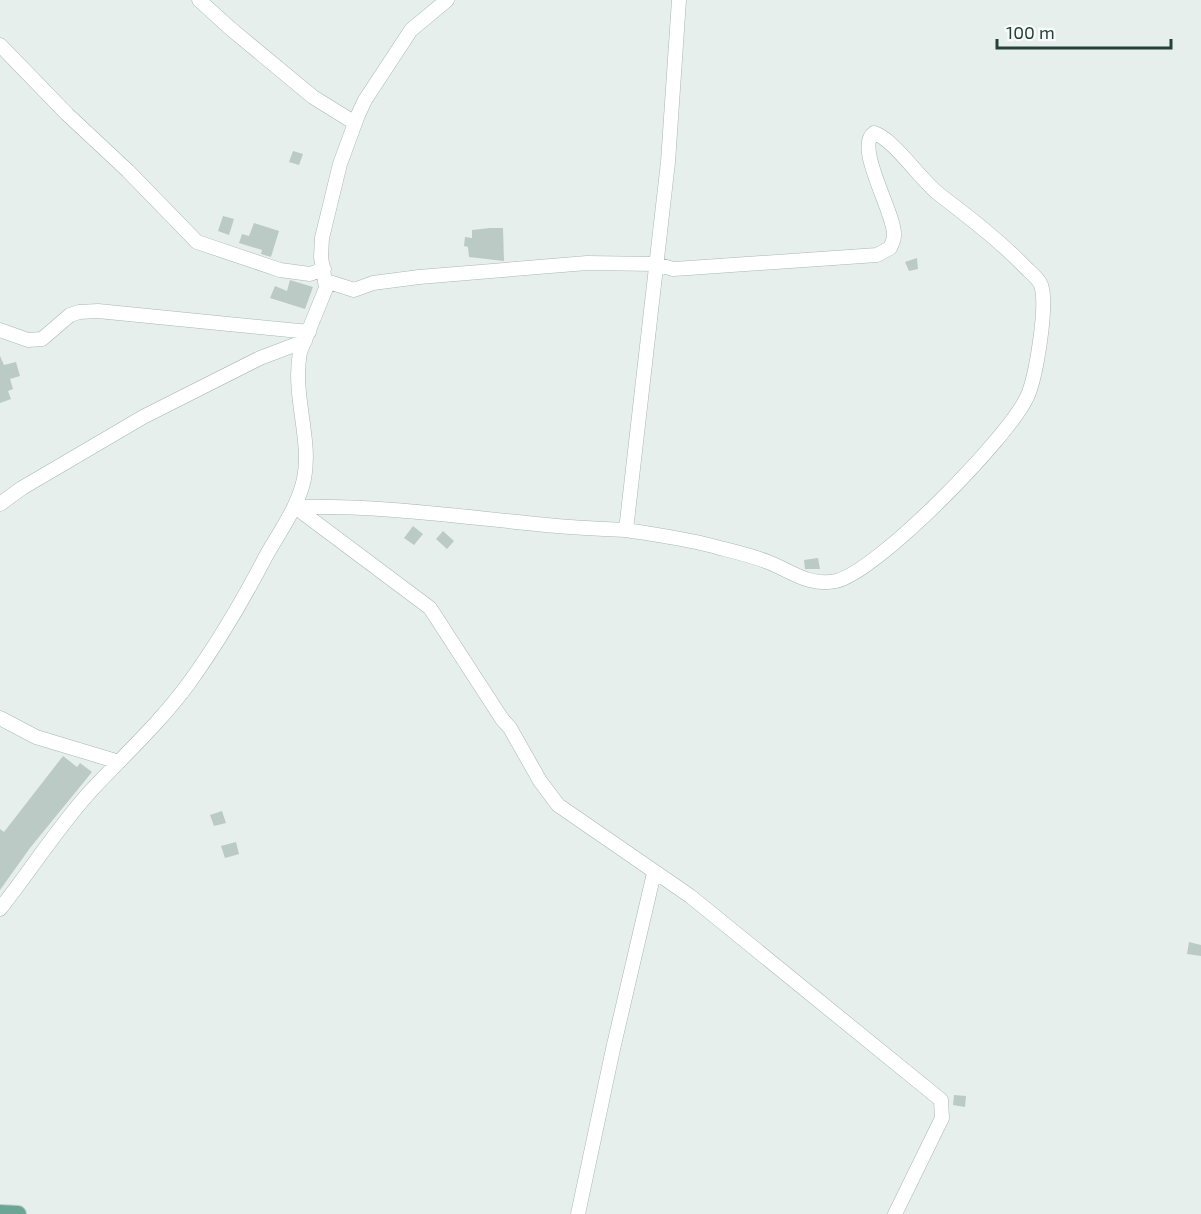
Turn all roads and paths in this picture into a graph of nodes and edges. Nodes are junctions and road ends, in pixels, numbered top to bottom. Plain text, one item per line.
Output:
1 (199, 0) edge
2 (447, 0) edge
3 (679, 0) edge
4 (0, 45) edge
5 (355, 123) junction
6 (656, 264) junction
7 (325, 275) junction
8 (0, 330) edge
9 (307, 337) junction
10 (0, 504) edge
11 (295, 507) junction
12 (626, 530) junction
13 (0, 718) edge
14 (120, 762) junction
15 (654, 873) junction
16 (0, 909) edge
17 (0, 1213) edge
18 (18, 1214) edge
19 (578, 1214) edge
20 (895, 1214) edge

1 - 5 street
2 - 5 street
3 - 6 street
4 - 7 street
5 - 7 street
6 - 7 street
6 - 12 street
6 - 12 street
7 - 9 street
8 - 9 street
9 - 10 street
9 - 11 street
11 - 12 street
11 - 14 street
11 - 15 street
13 - 14 street
14 - 16 street
15 - 19 street
15 - 20 street
17 - 18 main road

